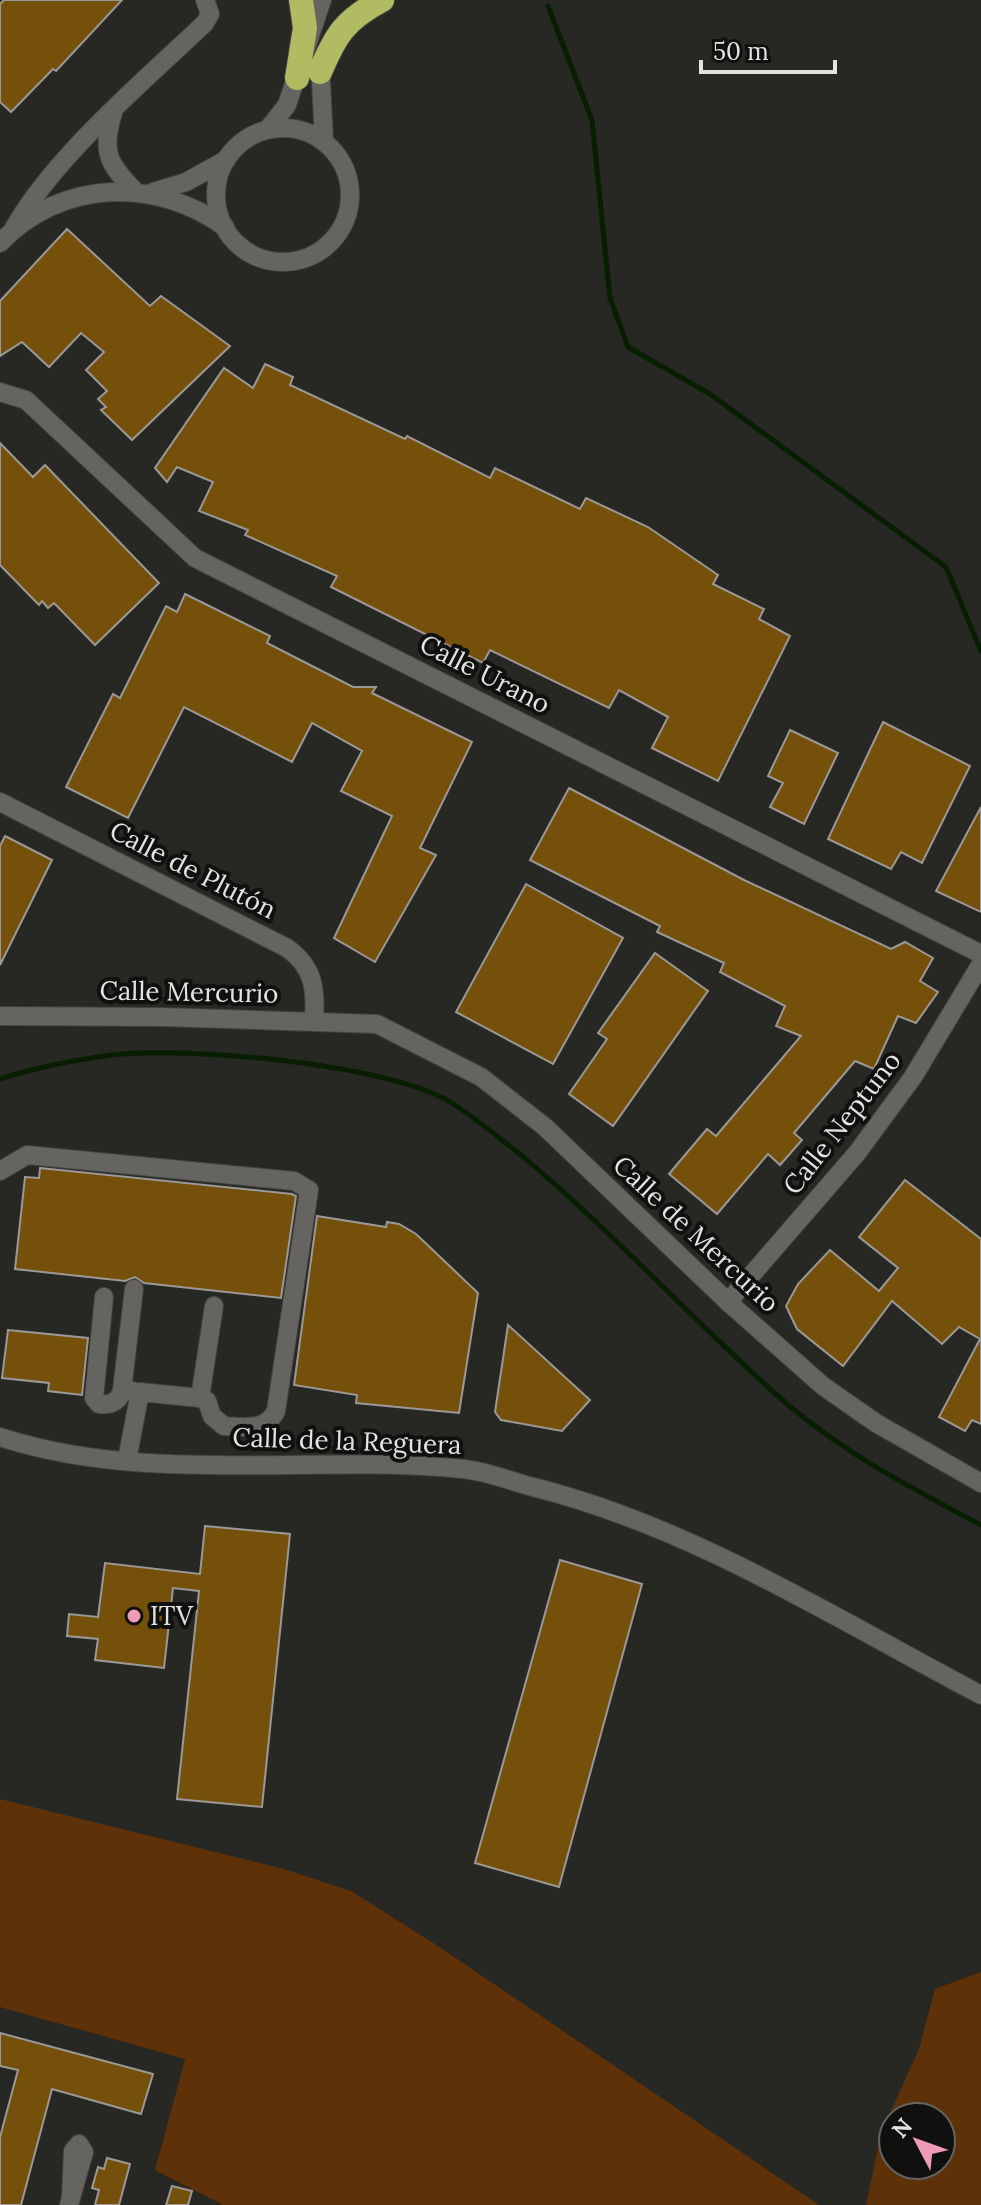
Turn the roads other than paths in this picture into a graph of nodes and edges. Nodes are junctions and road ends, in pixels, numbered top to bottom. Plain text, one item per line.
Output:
1 (205, 0) edge
2 (382, 0) edge
3 (314, 5) edge
4 (308, 75) junction
5 (115, 109) junction
6 (268, 129) junction
7 (324, 141) junction
8 (80, 147) junction
9 (109, 160) junction
10 (226, 160) junction
11 (143, 192) junction
12 (225, 227) junction
13 (14, 228) junction
14 (0, 243) edge
15 (0, 392) edge
16 (0, 802) edge
17 (981, 954) edge
18 (981, 964) edge
19 (0, 1016) edge
20 (314, 1020) junction
21 (377, 1024) joint
22 (0, 1171) edge
23 (134, 1289) dead end
24 (104, 1297) dead end
25 (728, 1302) junction
26 (214, 1306) dead end
27 (131, 1391) junction
28 (200, 1398) junction
29 (0, 1437) edge
30 (127, 1460) junction
31 (981, 1483) edge
32 (981, 1695) edge

1 - 5 street
2 - 4 highway
3 - 4 highway
4 - 6 street
4 - 7 street
5 - 8 street
5 - 9 street
6 - 7 street
6 - 10 street
7 - 12 street
8 - 9 street
8 - 13 street
9 - 11 street
10 - 11 street
10 - 12 street
11 - 12 street
11 - 13 street
13 - 14 street
15 - 17 street, Calle Urano
16 - 20 street, Calle de Plutón
18 - 25 street, Calle Neptuno
19 - 20 street, Calle Mercurio
20 - 21 street, Calle Mercurio
21 - 25 street, Calle de Mercurio
22 - 28 street
23 - 27 street
24 - 27 street
25 - 31 street, Calle de Mercurio
26 - 28 street
27 - 28 street
27 - 30 street
29 - 30 street, Calle de la Reguera
30 - 32 street, Calle de la Reguera

